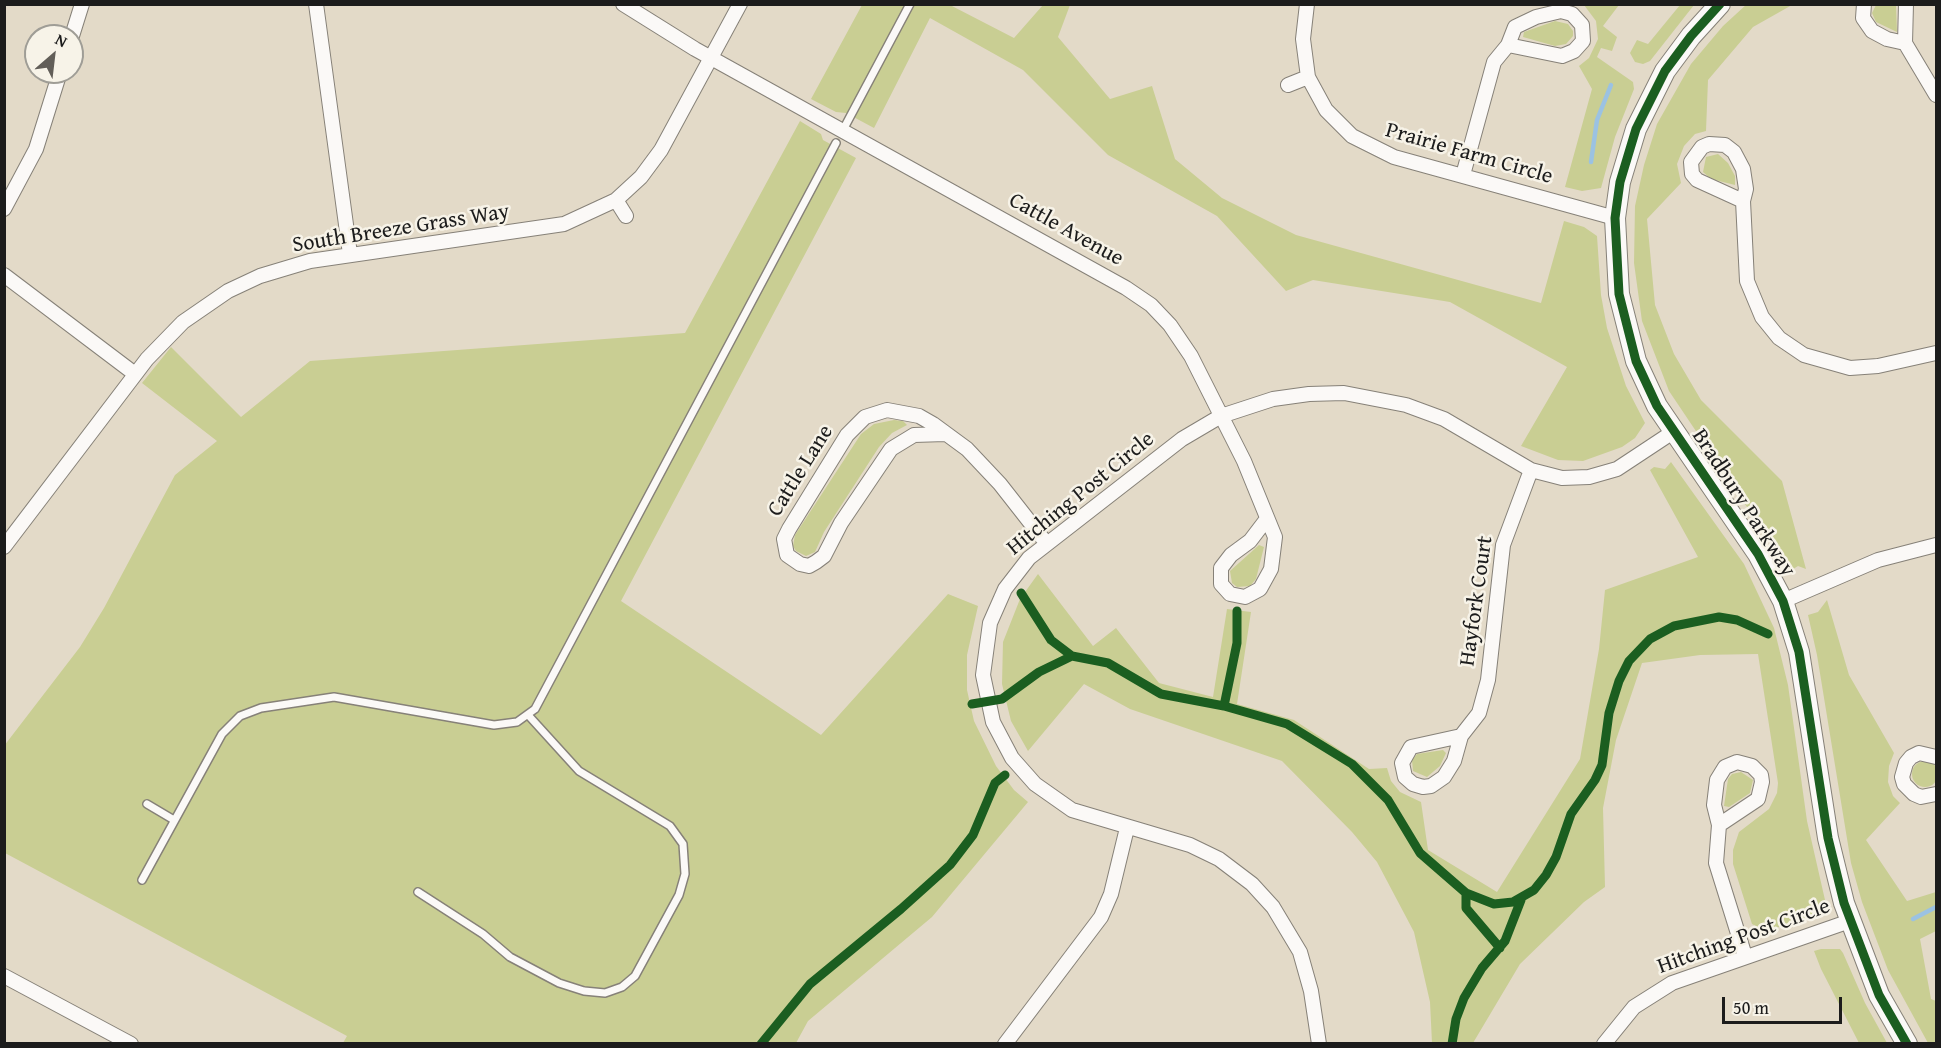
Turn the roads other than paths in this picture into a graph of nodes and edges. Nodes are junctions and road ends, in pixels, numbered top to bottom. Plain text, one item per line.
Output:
1 (82, 4) edge
2 (316, 4) edge
3 (623, 4) edge
4 (740, 4) edge
5 (910, 4) edge
6 (1307, 4) edge
7 (1720, 4) edge
8 (1864, 4) edge
9 (1906, 4) edge
10 (76, 24) edge
11 (1905, 43) junction
12 (1508, 45) junction
13 (711, 57) junction
14 (1308, 78) junction
15 (56, 84) edge
16 (1288, 86) dead end
17 (1936, 95) edge
18 (843, 130) junction
19 (836, 143) dead end
20 (1463, 175) junction
21 (616, 200) junction
22 (1743, 201) junction
23 (4, 209) edge
24 (626, 216) dead end
25 (1615, 218) junction
26 (350, 254) junction
27 (4, 274) edge
28 (1936, 353) edge
29 (135, 374) junction
30 (1221, 416) junction
31 (1673, 432) junction
32 (945, 434) junction
33 (1531, 470) junction
34 (1266, 520) junction
35 (1047, 544) junction
36 (1936, 545) edge
37 (4, 547) edge
38 (1783, 601) junction
39 (528, 716) junction
40 (1461, 736) junction
41 (1936, 756) edge
42 (1936, 794) edge
43 (147, 804) dead end
44 (174, 820) junction
45 (1719, 825) junction
46 (1127, 828) junction
47 (142, 880) dead end
48 (418, 892) dead end
49 (1850, 921) junction
50 (1745, 956) junction
51 (4, 976) edge
52 (131, 1044) edge
53 (1005, 1044) edge
54 (1319, 1044) edge
55 (1604, 1044) edge
56 (1907, 1044) edge

1 - 10 street
2 - 26 street
3 - 13 street, Cattle Avenue
4 - 13 street, South Breeze Grass Way
5 - 18 lane
6 - 14 street, Prairie Farm Circle
7 - 25 street, Bradbury Parkway
8 - 11 street
9 - 11 street
11 - 17 street
12 - 12 street
12 - 20 street
13 - 18 street, Cattle Avenue
13 - 21 street, South Breeze Grass Way
14 - 16 street
14 - 20 street, Prairie Farm Circle
15 - 23 street
18 - 30 street, Cattle Avenue
19 - 39 lane
20 - 25 street, Prairie Farm Circle
21 - 24 street
21 - 26 street, South Breeze Grass Way
22 - 22 street
22 - 28 street
25 - 31 street, Bradbury Parkway
26 - 29 street, South Breeze Grass Way
27 - 29 street
29 - 37 street, South Breeze Grass Way
30 - 33 street, Hitching Post Circle
30 - 34 street, Cattle Avenue
30 - 35 street, Hitching Post Circle
31 - 33 street, Hitching Post Circle
31 - 38 street, Bradbury Parkway
32 - 32 street, Cattle Lane
32 - 35 street, Cattle Lane
33 - 40 street, Hayfork Court
34 - 34 street, Cattle Avenue
35 - 46 street, Hitching Post Circle
36 - 38 street
38 - 49 street, Bradbury Parkway
39 - 44 lane
39 - 48 lane
40 - 40 street, Hayfork Court
41 - 42 street
43 - 44 lane
44 - 47 lane
45 - 45 street
45 - 50 street
46 - 53 street
46 - 54 street, Hitching Post Circle
49 - 50 street, Hitching Post Circle
49 - 56 street, Bradbury Parkway
50 - 55 street, Hitching Post Circle
51 - 52 street

